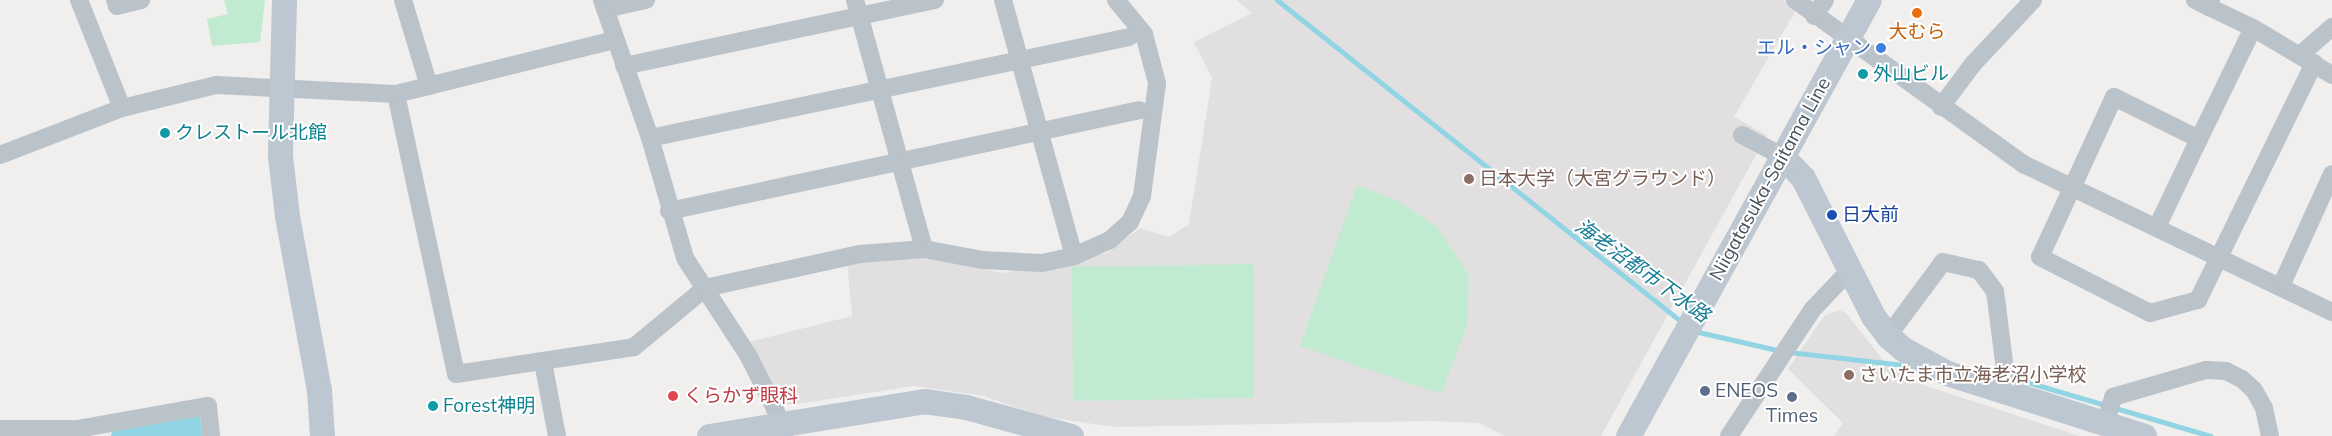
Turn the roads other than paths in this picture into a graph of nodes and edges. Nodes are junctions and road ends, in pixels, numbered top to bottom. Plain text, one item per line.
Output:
1 (79, 0) edge
2 (115, 0) edge
3 (142, 0) edge
4 (284, 0) edge
5 (403, 0) edge
6 (646, 0) edge
7 (935, 0) edge
8 (1003, 0) edge
9 (1116, 0) edge
10 (1795, 0) edge
11 (1825, 0) edge
12 (1869, 0) edge
13 (2032, 0) edge
14 (2205, 2) edge
15 (603, 4) edge
16 (857, 8) edge
17 (1814, 16) junction
18 (2332, 26) edge
19 (2253, 28) junction
20 (1129, 37) dead end
21 (614, 40) junction
22 (1847, 40) junction
23 (2307, 59) junction
24 (1020, 61) junction
25 (624, 66) junction
26 (2332, 74) edge
27 (429, 86) junction
28 (279, 88) junction
29 (880, 91) junction
30 (396, 94) junction
31 (1941, 107) junction
32 (122, 108) junction
33 (1139, 110) dead end
34 (1040, 131) junction
35 (1742, 135) dead end
36 (650, 138) junction
37 (2199, 139) junction
38 (0, 155) edge
39 (1782, 156) junction
40 (900, 162) junction
41 (2332, 174) edge
42 (2071, 185) junction
43 (669, 211) junction
44 (2157, 227) junction
45 (924, 248) junction
46 (1074, 256) junction
47 (2221, 256) junction
48 (1849, 271) junction
49 (2281, 286) junction
50 (705, 288) junction
51 (2332, 312) edge
52 (1888, 336) junction
53 (543, 362) junction
54 (2008, 393) junction
55 (2105, 424) junction
56 (0, 429) edge
57 (783, 430) edge
58 (30, 433) edge
59 (211, 436) edge
60 (322, 436) edge
61 (557, 436) edge
62 (709, 436) edge
63 (1071, 436) edge
64 (1628, 436) edge
65 (1728, 436) edge
66 (2144, 436) edge
67 (2270, 436) edge

1 - 32 street
2 - 3 street
4 - 28 street
5 - 27 street
6 - 15 street
7 - 16 street
8 - 24 street
9 - 46 street
10 - 17 street
11 - 17 street
12 - 22 street, Niigatasuka-Saitama Line
13 - 31 street
14 - 19 street
15 - 21 street
16 - 25 street
16 - 29 street
17 - 22 street
18 - 23 street
19 - 23 street
19 - 37 street
20 - 24 street
21 - 25 street
21 - 27 street
22 - 31 street
22 - 39 street, Niigatasuka-Saitama Line
23 - 26 street
23 - 47 street
24 - 29 street
24 - 34 street
25 - 36 street
27 - 30 street
28 - 30 street
28 - 32 street
28 - 60 street
29 - 36 street
29 - 40 street
30 - 53 street
31 - 42 street
32 - 38 street
33 - 34 street
34 - 40 street
34 - 46 street
35 - 39 street
36 - 43 street
37 - 42 street
37 - 44 street
39 - 48 street
39 - 64 street, Niigatasuka-Saitama Line
40 - 43 street
40 - 45 street
41 - 49 street
42 - 44 street
42 - 47 street
43 - 50 street
44 - 47 street
45 - 46 street
45 - 50 street
47 - 49 street
48 - 52 street
48 - 65 street
49 - 51 street
50 - 53 street
50 - 57 street
52 - 54 street
52 - 54 street
53 - 61 street
54 - 55 street
55 - 66 street
55 - 67 street
56 - 58 street
57 - 62 street
57 - 63 street
58 - 59 street

